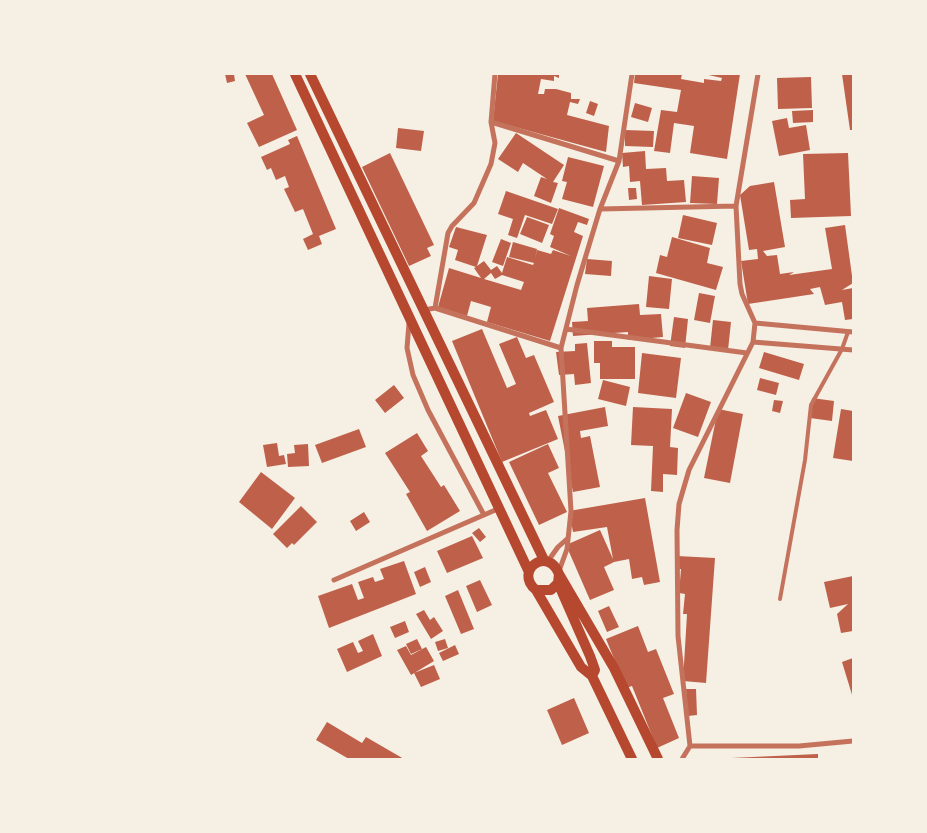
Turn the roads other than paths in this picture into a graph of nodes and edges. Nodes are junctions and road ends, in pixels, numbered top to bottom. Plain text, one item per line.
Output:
1 (310, 74) edge
2 (495, 74) edge
3 (632, 74) edge
4 (758, 74) edge
5 (297, 76) edge
6 (491, 122) junction
7 (619, 161) junction
8 (736, 206) junction
9 (600, 209) junction
10 (436, 308) junction
11 (424, 310) junction
12 (408, 318) junction
13 (755, 323) junction
14 (566, 329) junction
15 (851, 332) edge
16 (753, 342) junction
17 (560, 348) junction
18 (842, 349) junction
19 (853, 350) edge
20 (747, 353) junction
21 (500, 508) junction
22 (484, 515) junction
23 (567, 539) junction
24 (546, 561) junction
25 (529, 572) junction
26 (559, 576) junction
27 (334, 580) dead end
28 (536, 590) junction
29 (780, 599) dead end
30 (592, 676) junction
31 (853, 741) edge
32 (690, 746) junction
33 (632, 759) edge
34 (658, 759) edge
35 (682, 759) edge

1 - 5 lane
1 - 11 main road
2 - 6 street
3 - 7 street
4 - 8 street
5 - 12 main road
6 - 7 street
6 - 10 street
7 - 9 street
8 - 9 street
8 - 13 street
9 - 14 street
10 - 11 street
10 - 17 street
11 - 24 main road
12 - 21 main road
12 - 22 street
13 - 15 street
13 - 16 street
14 - 17 street
14 - 20 street
15 - 18 lane
16 - 18 street
16 - 20 street
17 - 23 street
18 - 19 street
18 - 29 lane
20 - 32 street
21 - 22 street
21 - 25 main road
22 - 27 street
23 - 24 street
23 - 26 street
24 - 25 main road
24 - 26 main road
25 - 28 main road
26 - 28 main road
26 - 30 main road
26 - 34 main road
28 - 30 main road
30 - 33 main road
31 - 32 street
32 - 35 street

